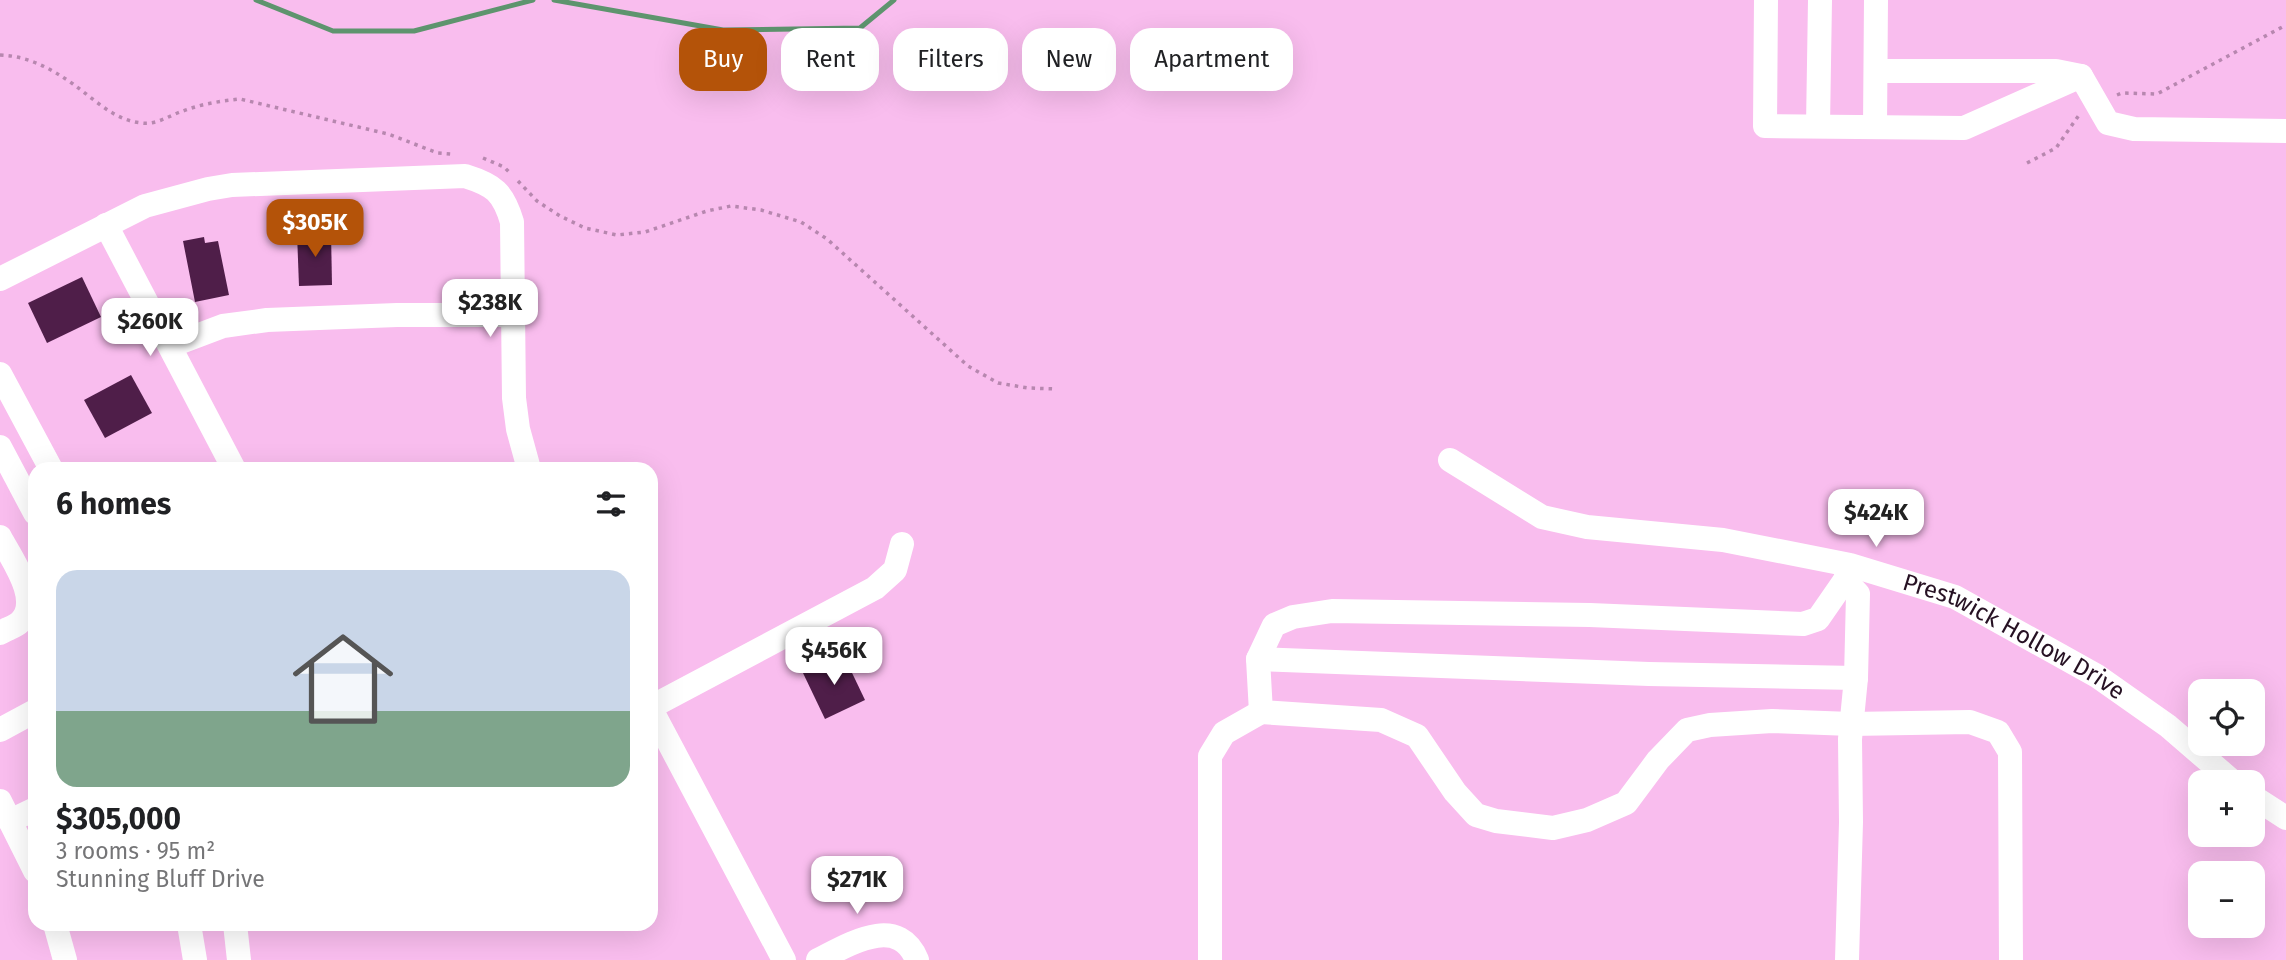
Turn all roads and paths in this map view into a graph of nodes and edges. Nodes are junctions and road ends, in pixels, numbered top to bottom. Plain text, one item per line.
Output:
1 (1766, 0) edge
2 (1820, 0) edge
3 (1876, 0) edge
4 (2286, 25) edge
5 (0, 55) edge
6 (1876, 71) junction
7 (2081, 76) junction
8 (2098, 106) junction
9 (1818, 126) junction
10 (1875, 127) junction
11 (2286, 131) edge
12 (457, 154) dead end
13 (478, 157) dead end
14 (2027, 163) dead end
15 (106, 225) junction
16 (0, 279) edge
17 (512, 314) junction
18 (170, 346) junction
19 (0, 374) edge
20 (1057, 389) dead end
21 (0, 447) edge
22 (1450, 460) dead end
23 (47, 462) edge
24 (230, 462) edge
25 (527, 462) edge
26 (28, 500) edge
27 (0, 537) edge
28 (902, 544) dead end
29 (1848, 572) junction
30 (0, 633) edge
31 (1258, 659) junction
32 (1856, 678) junction
33 (658, 704) edge
34 (1261, 712) junction
35 (28, 715) edge
36 (658, 721) edge
37 (1852, 724) junction
38 (0, 730) edge
39 (2219, 770) edge
40 (2265, 804) edge
41 (28, 809) edge
42 (5, 811) edge
43 (2286, 818) edge
44 (28, 857) edge
45 (57, 931) edge
46 (190, 931) edge
47 (236, 931) edge
48 (909, 950) edge
49 (65, 960) edge
50 (195, 960) edge
51 (239, 960) edge
52 (784, 960) edge
53 (818, 960) edge
54 (1210, 960) edge
55 (1847, 960) edge
56 (2011, 960) edge

1 - 9 street
2 - 9 street
3 - 6 street
4 - 8 path
5 - 12 path
6 - 7 street
6 - 10 street
7 - 8 street
7 - 10 street
8 - 11 street
8 - 14 path
9 - 10 street
13 - 20 path
15 - 16 street
15 - 17 street
15 - 18 street
17 - 18 street
17 - 25 street
18 - 24 street
19 - 23 street
21 - 26 street
22 - 29 street, Prestwick Hollow Drive
27 - 30 street
28 - 33 street
29 - 31 street
29 - 32 street
29 - 39 street, Prestwick Hollow Drive
31 - 32 street
31 - 34 street
32 - 37 street
34 - 37 street
34 - 54 street
35 - 38 street
36 - 52 street
37 - 55 street
37 - 56 street
40 - 43 street
41 - 42 street
42 - 44 street
45 - 49 street
46 - 50 street
47 - 51 street
48 - 53 street

